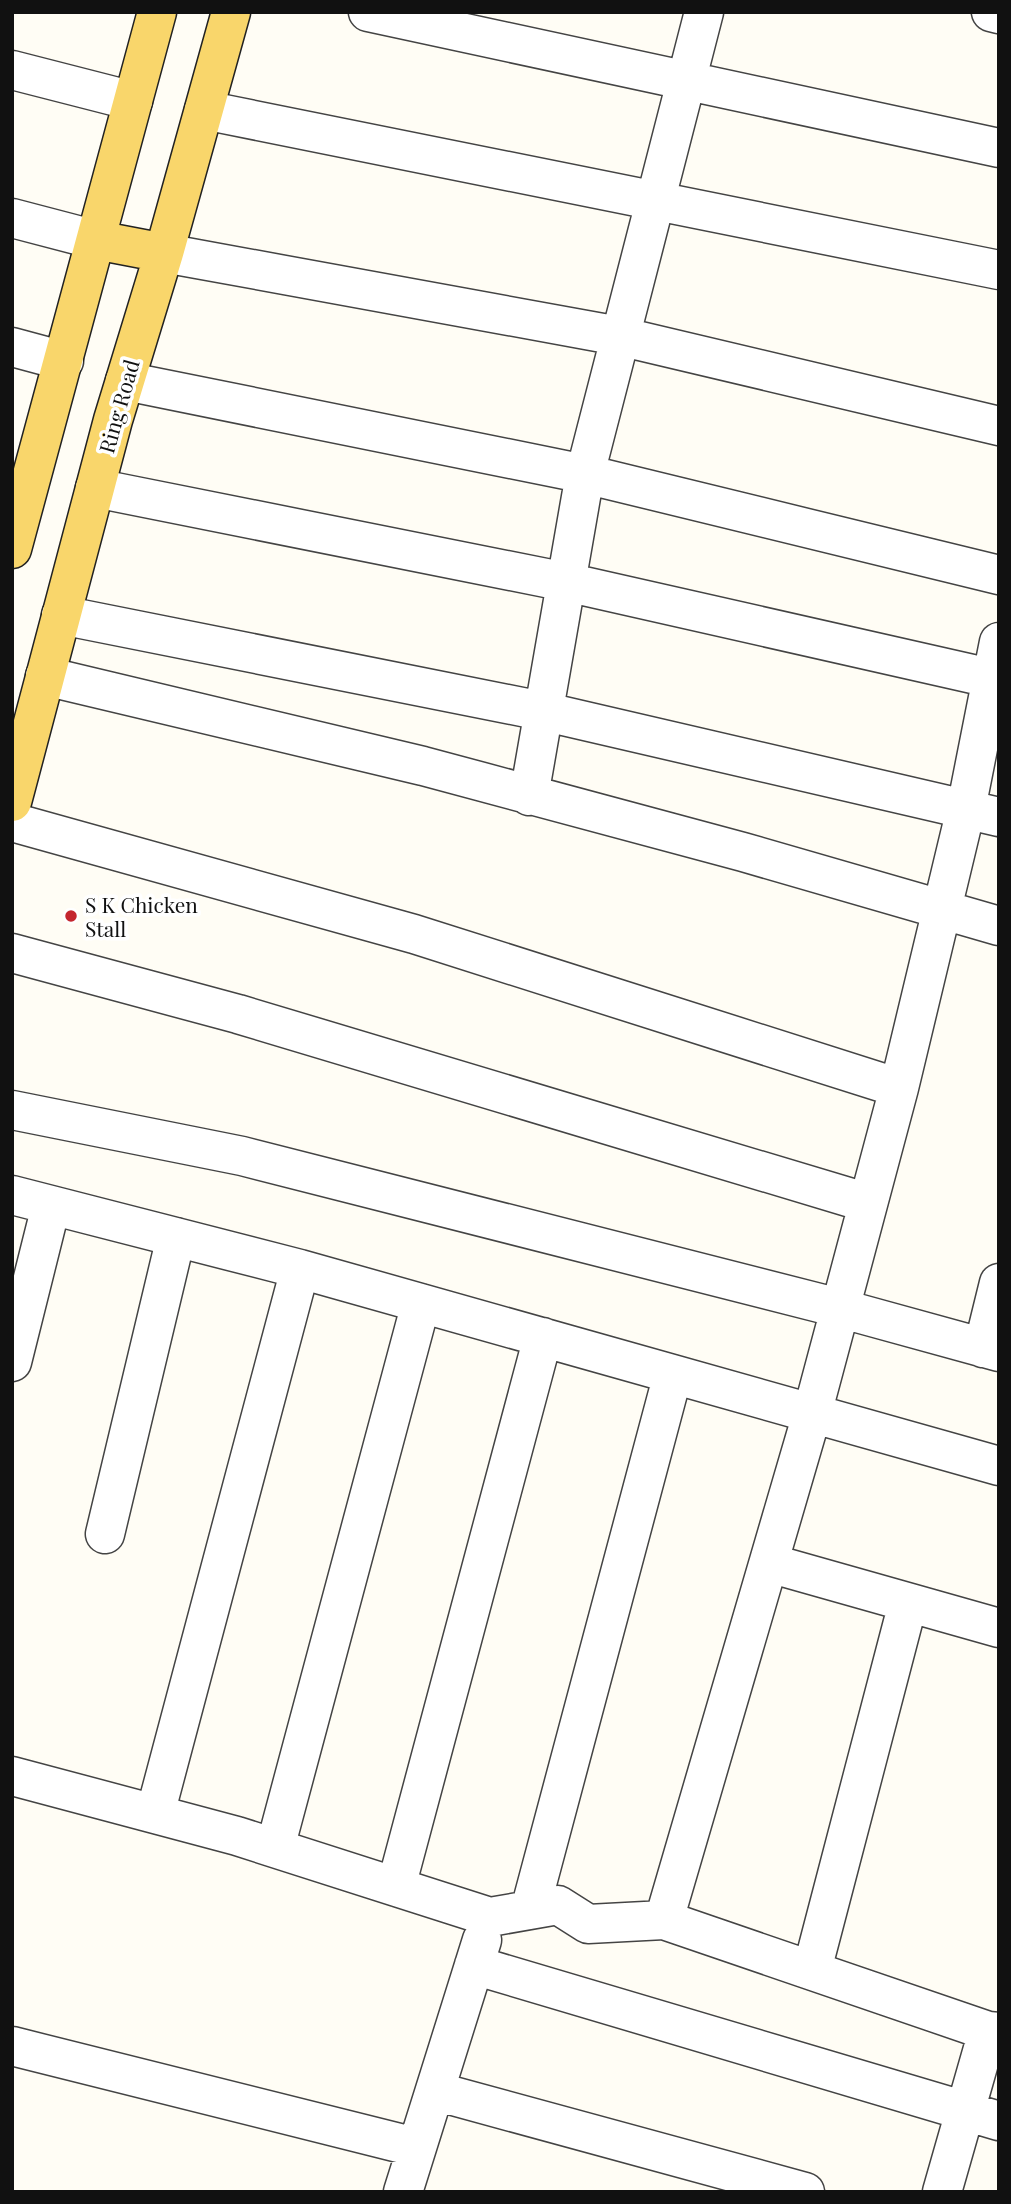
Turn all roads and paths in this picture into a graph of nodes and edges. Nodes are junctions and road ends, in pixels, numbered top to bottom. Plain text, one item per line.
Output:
1 (157, 12) edge
2 (231, 12) edge
3 (368, 12) edge
4 (704, 12) edge
5 (990, 12) edge
6 (999, 14) edge
7 (12, 69) edge
8 (688, 82) junction
9 (133, 101) junction
10 (204, 110) junction
11 (999, 148) edge
12 (656, 201) junction
13 (12, 218) edge
14 (96, 240) junction
15 (164, 253) junction
16 (999, 270) edge
17 (619, 336) junction
18 (12, 347) edge
19 (64, 361) junction
20 (125, 381) junction
21 (999, 426) edge
22 (585, 474) junction
23 (21, 481) edge
24 (95, 488) junction
25 (12, 549) edge
26 (999, 575) edge
27 (566, 582) junction
28 (61, 615) junction
29 (996, 666) edge
30 (45, 676) junction
31 (542, 712) junction
32 (529, 796) junction
33 (12, 802) edge
34 (982, 813) edge
35 (12, 822) edge
36 (941, 909) junction
37 (999, 926) edge
38 (12, 953) edge
39 (899, 1088) junction
40 (12, 1110) edge
41 (12, 1195) edge
42 (868, 1203) junction
43 (51, 1206) junction
44 (176, 1237) junction
45 (300, 1269) junction
46 (999, 1283) edge
47 (421, 1303) junction
48 (839, 1308) junction
49 (543, 1337) junction
50 (991, 1350) edge
51 (12, 1362) edge
52 (673, 1374) junction
53 (813, 1414) junction
54 (999, 1466) edge
55 (105, 1534) dead end
56 (769, 1563) junction
57 (908, 1603) junction
58 (999, 1628) edge
59 (12, 1776) edge
60 (155, 1814) junction
61 (275, 1848) junction
62 (396, 1887) junction
63 (530, 1910) junction
64 (490, 1917) junction
65 (664, 1920) junction
66 (474, 1965) junction
67 (812, 1970) junction
68 (993, 2031) edge
69 (12, 2046) edge
70 (435, 2091) junction
71 (982, 2117) edge
72 (415, 2147) junction
73 (403, 2192) edge
74 (805, 2192) edge
75 (942, 2192) edge

1 - 9 main road
2 - 10 main road, Ring Road
3 - 8 street
4 - 8 street
5 - 6 street
7 - 9 street
8 - 11 street
8 - 12 street
9 - 14 main road
10 - 12 street
10 - 15 main road, Ring Road
12 - 16 street
12 - 17 street
13 - 14 street
14 - 15 main road
14 - 19 main road
15 - 17 street
15 - 20 main road, Ring Road
17 - 21 street
17 - 22 street
18 - 19 street
19 - 23 main road
20 - 22 street
20 - 24 main road, Ring Road
22 - 26 street
22 - 27 street
23 - 25 main road
24 - 27 street
24 - 28 main road, Ring Road
27 - 29 street
27 - 31 street
28 - 30 main road, Ring Road
28 - 31 street
29 - 34 street
30 - 32 street
30 - 33 main road, Ring Road
31 - 32 street
31 - 34 street
32 - 36 street
34 - 36 street
35 - 39 street
36 - 37 street
36 - 39 street
38 - 42 street
39 - 42 street
40 - 48 street
41 - 43 street
42 - 48 street
43 - 44 street
43 - 51 street
44 - 45 street
44 - 55 street
45 - 47 street
45 - 60 street
46 - 50 street
47 - 49 street
47 - 61 street
48 - 50 street
48 - 53 street
49 - 52 street
49 - 62 street
52 - 53 street
52 - 63 street
53 - 54 street
53 - 56 street
56 - 57 street
56 - 65 street
57 - 58 street
57 - 67 street
59 - 60 street
60 - 61 street
61 - 62 street
62 - 64 street
63 - 64 street
63 - 65 street
64 - 66 street
65 - 67 street
66 - 70 street
66 - 71 street
67 - 68 street
68 - 71 street
69 - 72 street
70 - 72 street
70 - 74 street
71 - 75 street
72 - 73 street

